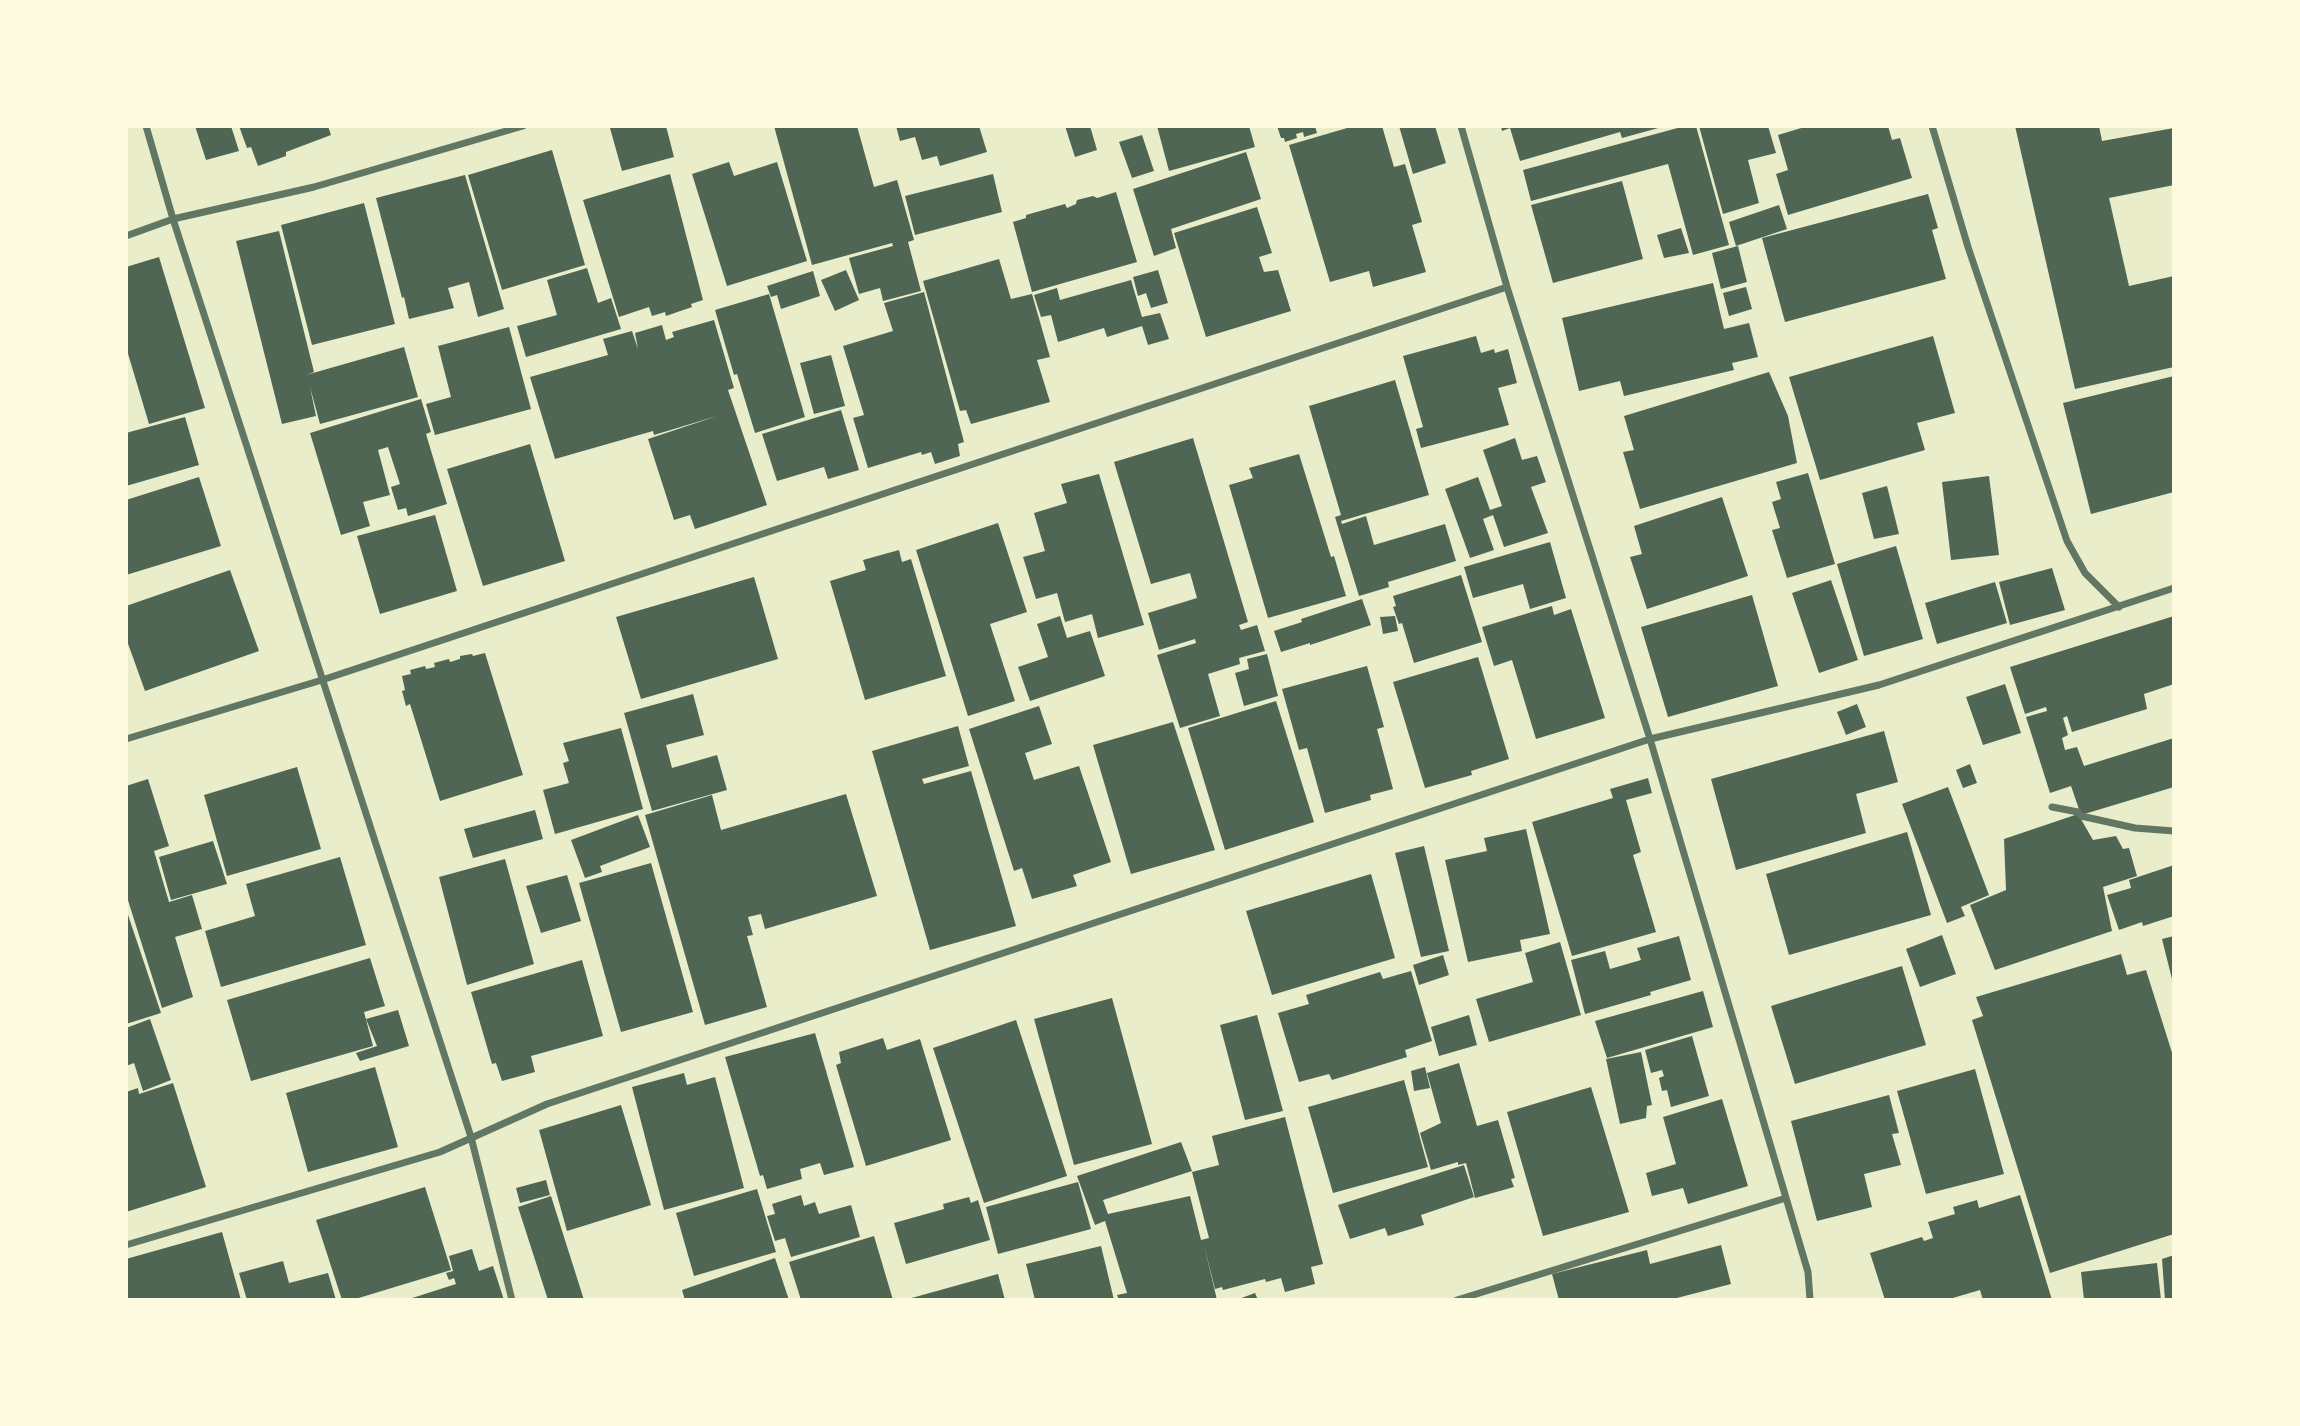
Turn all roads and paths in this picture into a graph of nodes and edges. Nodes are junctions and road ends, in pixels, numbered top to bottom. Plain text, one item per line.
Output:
1 (146, 126) edge
2 (523, 126) edge
3 (1461, 126) edge
4 (1932, 126) edge
5 (173, 219) junction
6 (126, 236) edge
7 (1507, 287) junction
8 (2174, 588) edge
9 (2119, 607) junction
10 (322, 680) junction
11 (126, 739) edge
12 (1650, 739) junction
13 (2052, 807) dead end
14 (2174, 831) edge
15 (471, 1137) junction
16 (1786, 1198) junction
17 (126, 1245) edge
18 (512, 1300) edge
19 (1457, 1300) edge
20 (1810, 1300) edge

1 - 5 street
2 - 5 street
3 - 7 street
4 - 9 street
5 - 6 street
5 - 10 street
7 - 10 street
7 - 12 street
8 - 9 street
9 - 12 street
10 - 11 street
10 - 15 street
12 - 15 street
12 - 16 street
13 - 14 street
15 - 17 street
15 - 18 street
16 - 19 street
16 - 20 street

